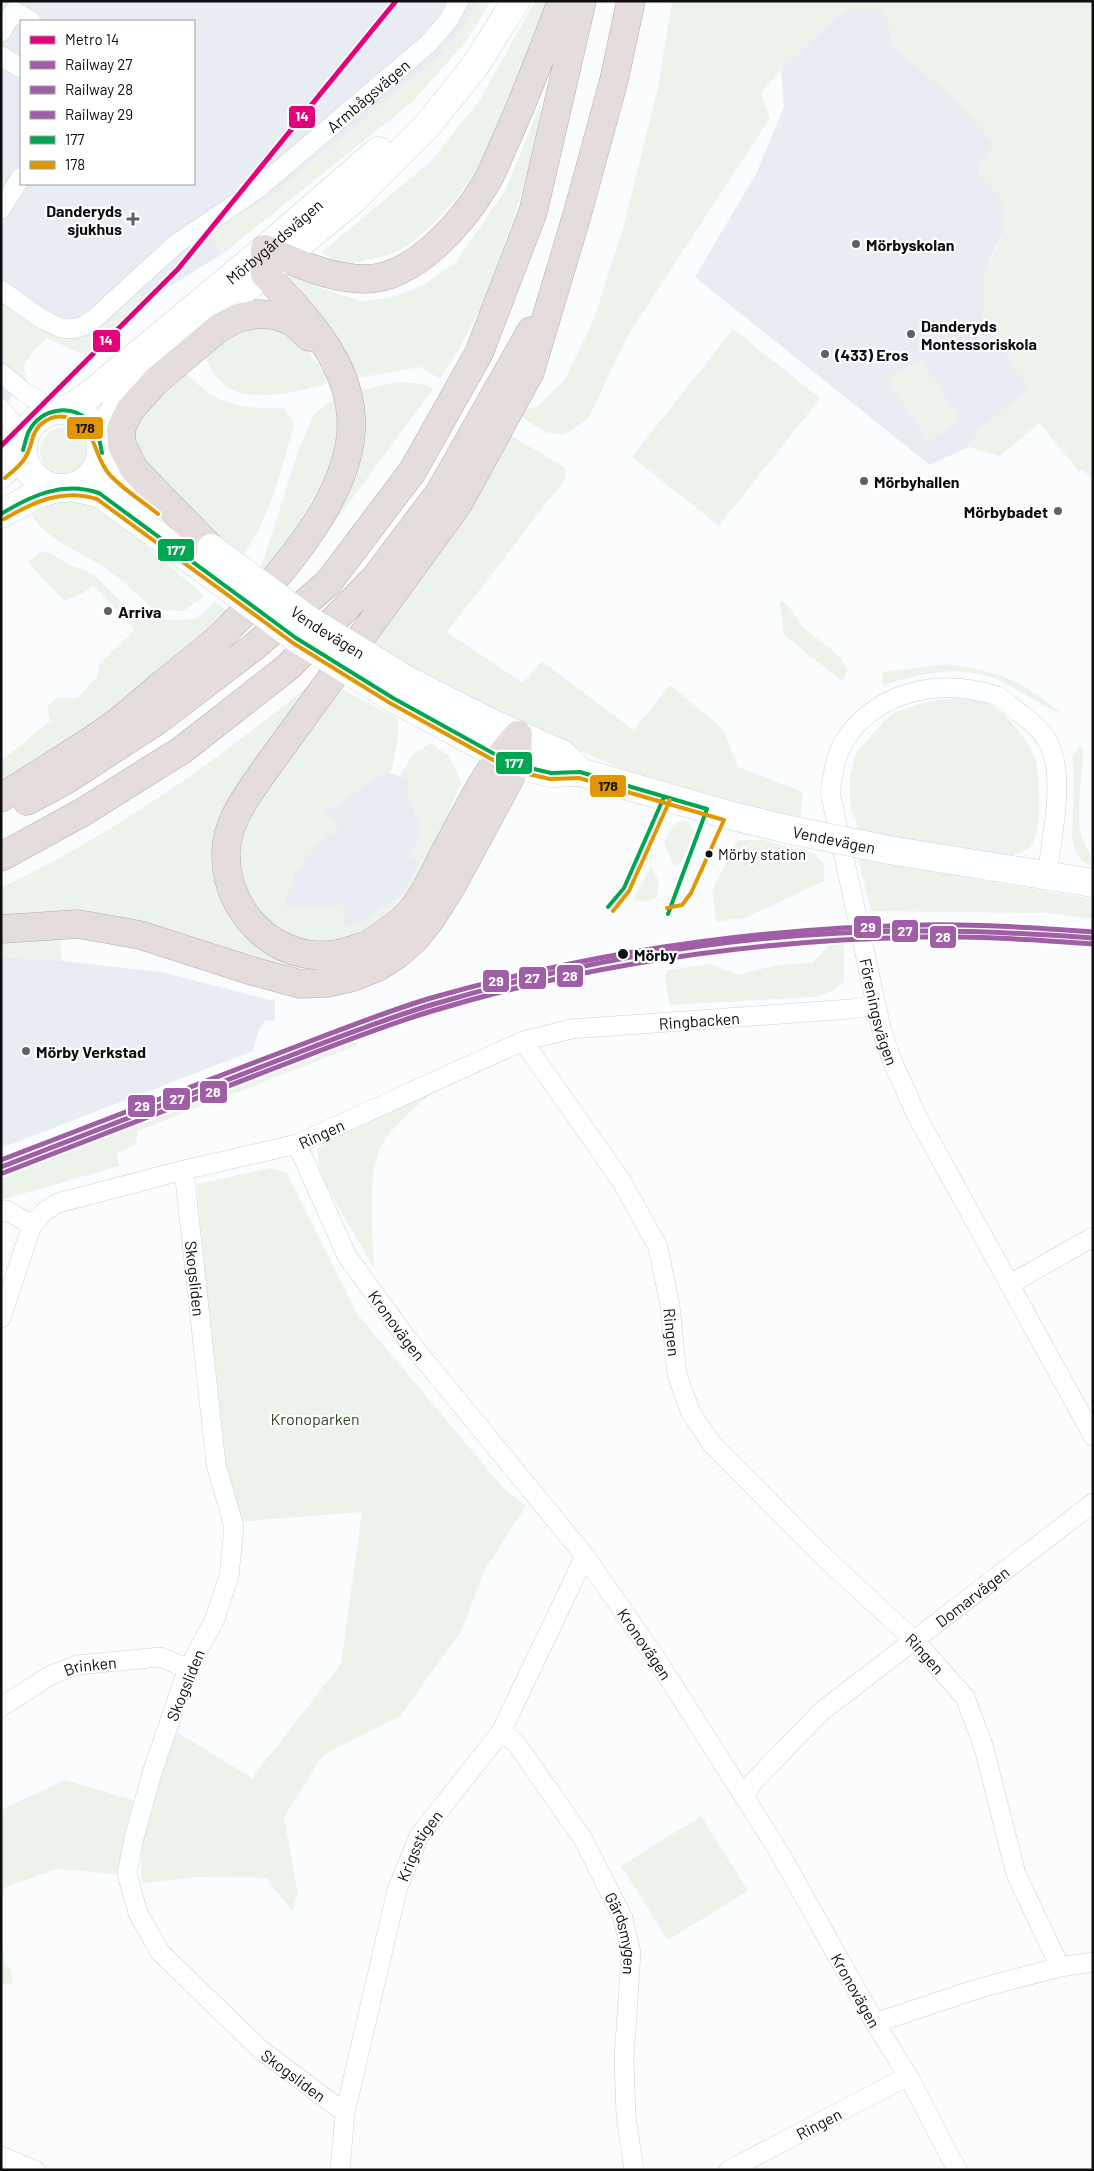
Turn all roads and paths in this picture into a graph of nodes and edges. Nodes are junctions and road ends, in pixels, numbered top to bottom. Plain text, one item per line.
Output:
1 (460, 1) edge
2 (516, 1) edge
3 (562, 1) edge
4 (582, 1) edge
5 (632, 1) edge
6 (29, 20) edge
7 (1, 32) edge
8 (1, 56) edge
9 (20, 67) edge
10 (20, 179) edge
11 (1, 209) edge
12 (272, 260) junction
13 (1, 290) edge
14 (553, 290) junction
15 (331, 356) junction
16 (1, 373) edge
17 (1, 409) edge
18 (61, 410) junction
19 (23, 444) junction
20 (101, 447) junction
21 (1, 474) edge
22 (64, 488) junction
23 (1, 514) edge
24 (206, 558) junction
25 (400, 689) junction
26 (518, 735) junction
27 (508, 760) junction
28 (580, 772) junction
29 (1, 798) edge
30 (1, 815) edge
31 (1, 857) edge
32 (1048, 876) junction
33 (1093, 883) edge
34 (1, 929) edge
35 (876, 1005) junction
36 (523, 1040) junction
37 (296, 1144) junction
38 (184, 1170) junction
39 (1, 1212) edge
40 (32, 1225) junction
41 (1093, 1237) edge
42 (1010, 1284) junction
43 (1, 1318) edge
44 (1093, 1436) edge
45 (1093, 1503) edge
46 (585, 1556) junction
47 (916, 1641) junction
48 (188, 1669) junction
49 (1, 1707) edge
50 (501, 1732) junction
51 (745, 1796) junction
52 (1093, 1962) edge
53 (1060, 1967) junction
54 (874, 2023) junction
55 (908, 2076) junction
56 (345, 2112) junction
57 (1, 2156) edge
58 (35, 2170) edge
59 (340, 2170) edge
60 (634, 2170) edge
61 (729, 2170) edge
62 (957, 2170) edge

1 - 13 street, Armbågsvägen
2 - 12 street, Mörbygårdsvägen
3 - 12 highway
4 - 30 highway
5 - 14 highway
6 - 7 street
8 - 9 street
10 - 11 street
12 - 15 highway
12 - 18 street, Mörbygårdsvägen
12 - 20 street, Mörbygårdsvägen
14 - 27 highway
14 - 31 highway
15 - 24 highway
15 - 29 highway
16 - 18 street
17 - 19 street
18 - 19 street
18 - 20 street
19 - 21 street
19 - 22 street
20 - 22 street
20 - 24 street, Vendevägen
22 - 23 street
22 - 24 street, Vendevägen
24 - 25 street, Vendevägen, bridge
25 - 26 street, Vendevägen
25 - 27 street, Vendevägen
26 - 27 highway
26 - 28 street, Vendevägen
27 - 28 street, Vendevägen
27 - 34 highway
28 - 32 street, Vendevägen, bridge
32 - 33 street, Vendevägen
32 - 35 street, Föreningsvägen
35 - 36 street, Ringbacken
35 - 42 street, Föreningsvägen
36 - 37 street, Ringen
36 - 47 street, Ringen
37 - 38 street, Ringen
37 - 46 street, Kronovägen
38 - 40 street, Ringen
38 - 48 street, Skogsliden
39 - 40 street
40 - 43 street, Ringen
41 - 42 street
42 - 44 street, Föreningsvägen
45 - 47 street, Domarvägen
46 - 50 street, Krigsstigen
46 - 51 street, Kronovägen
47 - 51 street, Domarvägen
47 - 53 street, Ringen
48 - 49 street, Brinken
48 - 56 street, Skogsliden
50 - 56 street, Krigsstigen
50 - 60 street, Gärdsmygen
51 - 54 street, Kronovägen
52 - 53 street
53 - 54 street
54 - 55 street, Kronovägen
55 - 61 street, Ringen
55 - 62 street, Kronovägen
56 - 59 street, Krigsstigen
57 - 58 street

